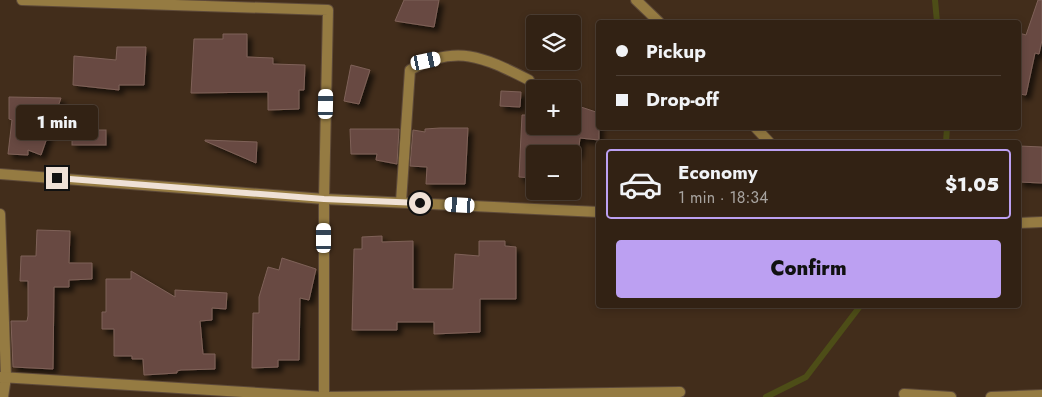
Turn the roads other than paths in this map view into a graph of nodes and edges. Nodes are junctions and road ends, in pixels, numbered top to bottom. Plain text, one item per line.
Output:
1 (22, 0) edge
2 (636, 0) edge
3 (646, 5) edge
4 (657, 20) edge
5 (529, 80) dead end
6 (758, 130) edge
7 (767, 140) edge
8 (0, 174) edge
9 (324, 199) junction
10 (401, 202) junction
11 (596, 212) edge
12 (0, 214) edge
13 (1042, 222) edge
14 (1021, 223) edge
15 (3, 377) edge
16 (680, 392) dead end
17 (904, 394) dead end
18 (1042, 394) edge
19 (3, 397) edge
20 (324, 397) edge
21 (951, 397) edge
22 (991, 397) edge

1 - 9 street
2 - 3 street
3 - 4 street
5 - 10 street
6 - 7 street
8 - 9 street
9 - 10 street
9 - 20 street
10 - 11 street
12 - 15 street
13 - 14 street
15 - 19 street
15 - 20 street
16 - 20 street
17 - 21 street
18 - 22 street

